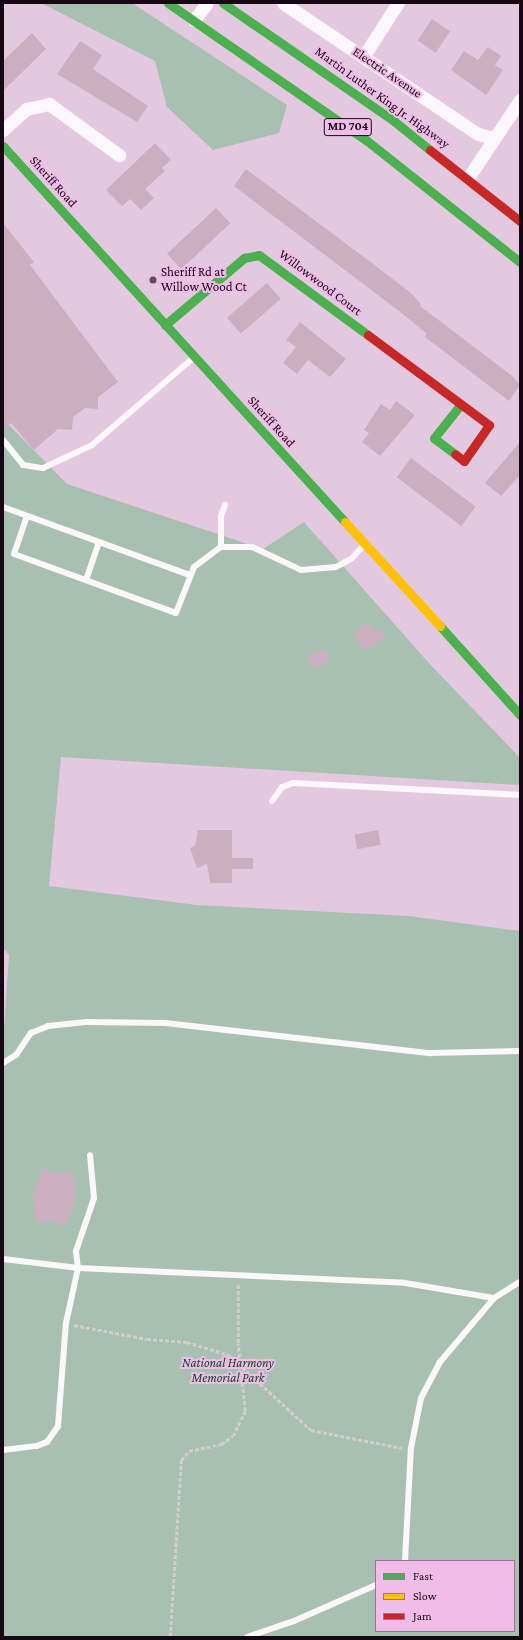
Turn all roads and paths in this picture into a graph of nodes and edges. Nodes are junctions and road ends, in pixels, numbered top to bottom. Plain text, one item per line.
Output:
1 (168, 3) edge
2 (207, 3) edge
3 (223, 3) edge
4 (282, 3) edge
5 (398, 3) edge
6 (194, 20) junction
7 (363, 56) junction
8 (520, 100) edge
9 (3, 130) edge
10 (494, 138) junction
11 (3, 146) edge
12 (119, 155) dead end
13 (468, 178) junction
14 (520, 221) edge
15 (520, 262) edge
16 (165, 325) junction
17 (194, 358) junction
18 (461, 404) junction
19 (3, 440) edge
20 (226, 505) dead end
21 (3, 507) edge
22 (27, 516) junction
23 (99, 542) junction
24 (364, 546) junction
25 (221, 547) junction
26 (190, 575) junction
27 (86, 580) junction
28 (520, 715) edge
29 (520, 796) edge
30 (272, 801) dead end
31 (520, 1051) edge
32 (3, 1063) edge
33 (90, 1155) dead end
34 (3, 1260) edge
35 (78, 1268) junction
36 (239, 1276) junction
37 (520, 1282) edge
38 (494, 1298) junction
39 (66, 1322) junction
40 (240, 1361) junction
41 (411, 1448) junction
42 (3, 1450) edge
43 (405, 1560) edge
44 (375, 1585) edge
45 (170, 1637) edge
46 (247, 1637) edge

1 - 6 main road, MD 704
2 - 6 street
3 - 13 main road, Martin Luther King Jr. Highway / MD 704
4 - 7 street, Electric Avenue
5 - 7 street
6 - 15 main road, MD 704
7 - 10 street, Electric Avenue
8 - 10 street
9 - 12 street
10 - 13 street
11 - 16 main road, Sheriff Road
13 - 14 main road, Martin Luther King Jr. Highway / MD 704
16 - 17 main road, Sheriff Road
16 - 18 main road, Willowwood Court
17 - 19 lane
17 - 24 main road, Sheriff Road
18 - 18 main road, Willowwood Court
20 - 25 lane
21 - 22 lane
22 - 23 lane
22 - 27 lane
23 - 26 lane
23 - 27 lane
24 - 25 lane
24 - 28 main road, Sheriff Road
25 - 26 lane
26 - 27 lane
29 - 30 lane
31 - 32 lane
33 - 35 lane
34 - 35 lane
35 - 36 lane
35 - 39 lane
36 - 38 lane
36 - 40 path
37 - 38 lane
38 - 41 lane
39 - 40 path
39 - 42 lane
40 - 41 path
40 - 45 path
41 - 43 lane
44 - 46 lane

